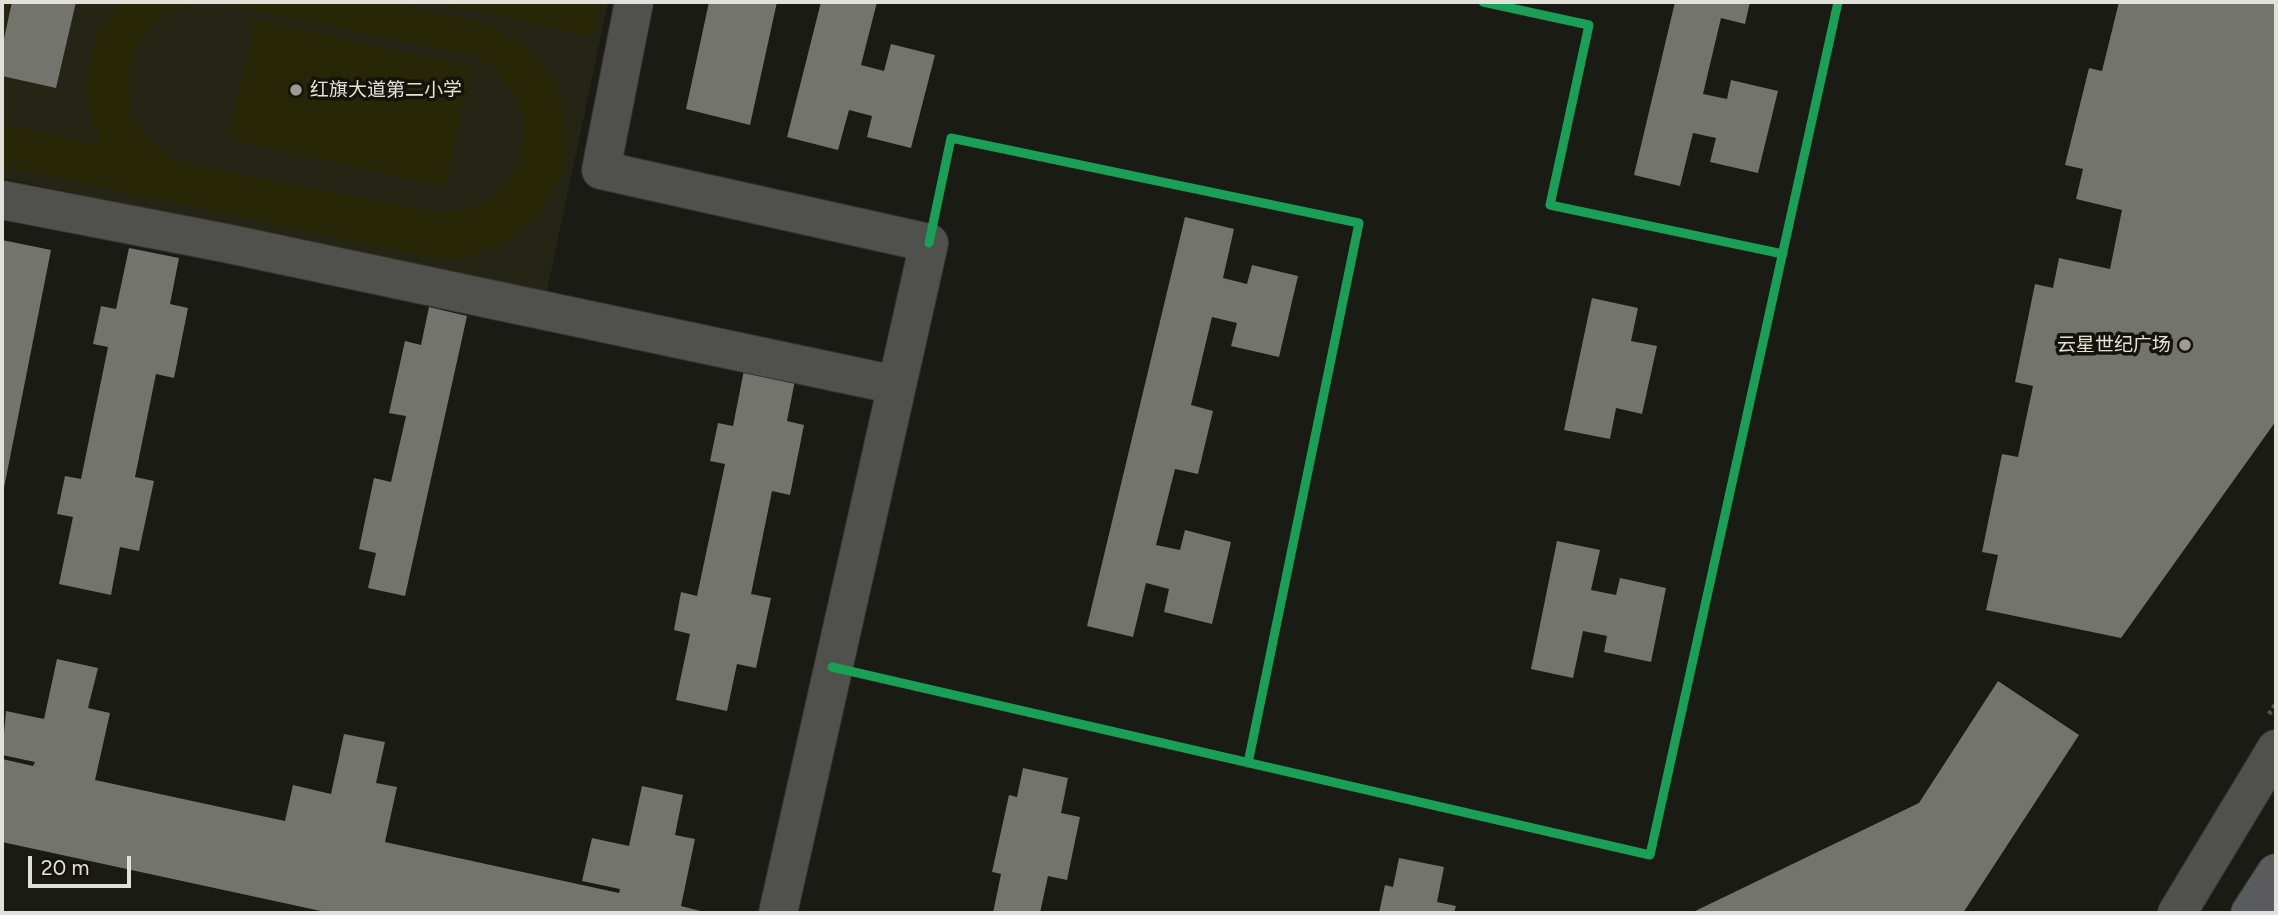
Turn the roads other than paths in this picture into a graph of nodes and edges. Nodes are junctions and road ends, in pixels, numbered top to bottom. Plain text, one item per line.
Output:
1 (634, 2) edge
2 (2, 200) edge
3 (896, 386) junction
4 (2276, 749) edge
5 (2276, 873) edge
6 (778, 913) edge
7 (2177, 913) edge
8 (2250, 913) edge

1 - 3 street
2 - 3 street
3 - 6 street
4 - 7 street
5 - 8 main road

